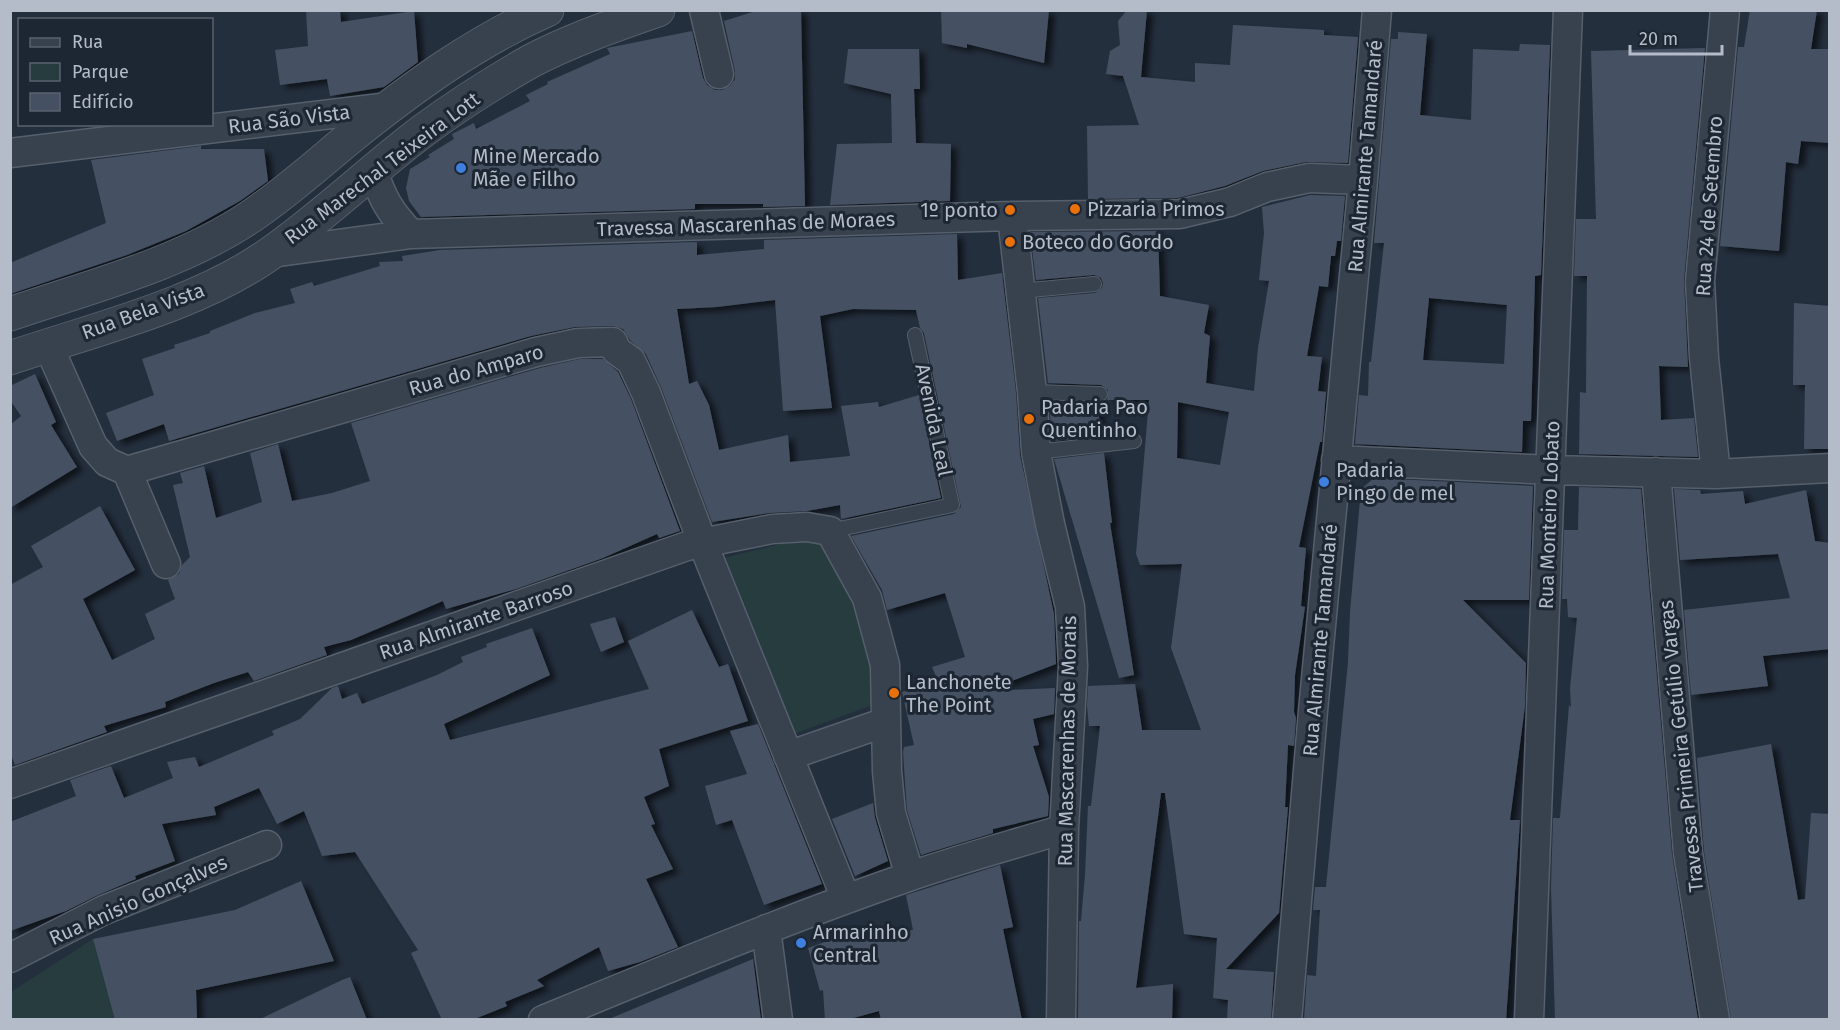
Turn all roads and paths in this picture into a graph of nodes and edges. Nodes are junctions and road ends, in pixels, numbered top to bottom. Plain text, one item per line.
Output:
1 (547, 10) edge
2 (658, 10) edge
3 (704, 10) edge
4 (1377, 10) edge
5 (1568, 10) edge
6 (1725, 10) edge
7 (718, 74) dead end
8 (390, 107) junction
9 (10, 153) edge
10 (373, 171) junction
11 (1364, 180) junction
12 (1012, 216) junction
13 (249, 217) joint
14 (411, 234) junction
15 (271, 253) junction
16 (1094, 284) dead end
17 (1020, 291) junction
18 (10, 314) edge
19 (915, 335) dead end
20 (48, 345) junction
21 (10, 358) edge
22 (1032, 392) junction
23 (1100, 394) dead end
24 (1134, 441) dead end
25 (1036, 452) junction
26 (1336, 460) junction
27 (1830, 468) edge
28 (1551, 470) junction
29 (127, 471) junction
30 (1656, 472) junction
31 (1716, 474) junction
32 (952, 505) joint
33 (830, 531) junction
34 (703, 544) junction
35 (166, 564) dead end
36 (886, 722) junction
37 (788, 756) junction
38 (10, 784) edge
39 (1064, 829) junction
40 (267, 845) dead end
41 (910, 876) junction
42 (846, 899) junction
43 (766, 929) junction
44 (10, 958) edge
45 (543, 1020) edge
46 (778, 1020) edge
47 (1060, 1020) edge
48 (1287, 1020) edge
49 (1529, 1020) edge
50 (1715, 1020) edge

1 - 8 street, Rua Marechal Teixeira Lott
2 - 10 street, Rua Marechal Teixeira Lott
3 - 7 street
4 - 11 street, Rua Almirante Tamandaré
5 - 28 street, Rua Monteiro Lobato
6 - 31 street, Rua 24 de Setembro
8 - 9 street, Rua São Vista
8 - 13 street, Rua Marechal Teixeira Lott
10 - 14 street
10 - 15 street, Rua Marechal Teixeira Lott
11 - 12 street, Travessa Mascarenhas de Moraes
11 - 26 street, Rua Almirante Tamandaré
12 - 14 street, Travessa Mascarenhas de Moraes
12 - 17 street, Rua Mascarenhas de Morais
13 - 18 street, Rua Bela Vista
14 - 15 street, Travessa Mascarenhas de Moraes
15 - 20 street, Rua Bela Vista
16 - 17 lane
17 - 22 street, Rua Mascarenhas de Morais
19 - 32 lane, Avenida Leal
20 - 21 street, Rua Bela Vista
20 - 29 street
22 - 23 lane
22 - 25 street, Rua Mascarenhas de Morais
24 - 25 lane
25 - 39 street, Rua Mascarenhas de Morais
26 - 28 street
26 - 48 street, Rua Almirante Tamandaré
27 - 31 street
28 - 30 street
28 - 49 street, Rua Monteiro Lobato
29 - 34 street, Rua do Amparo
29 - 35 street
30 - 31 street
30 - 50 street, Travessa Primeira Getúlio Vargas
32 - 33 lane, Rua Almirante Barroso
33 - 34 street, Rua Almirante Barroso
33 - 36 street
34 - 37 street
34 - 38 street, Rua Almirante Barroso
36 - 37 street
36 - 41 street
37 - 42 street
39 - 41 street
39 - 47 street, Rua Mascarenhas de Morais
40 - 44 street, Rua Anisio Gonçalves
41 - 42 street
42 - 43 street
43 - 45 street
43 - 46 street

